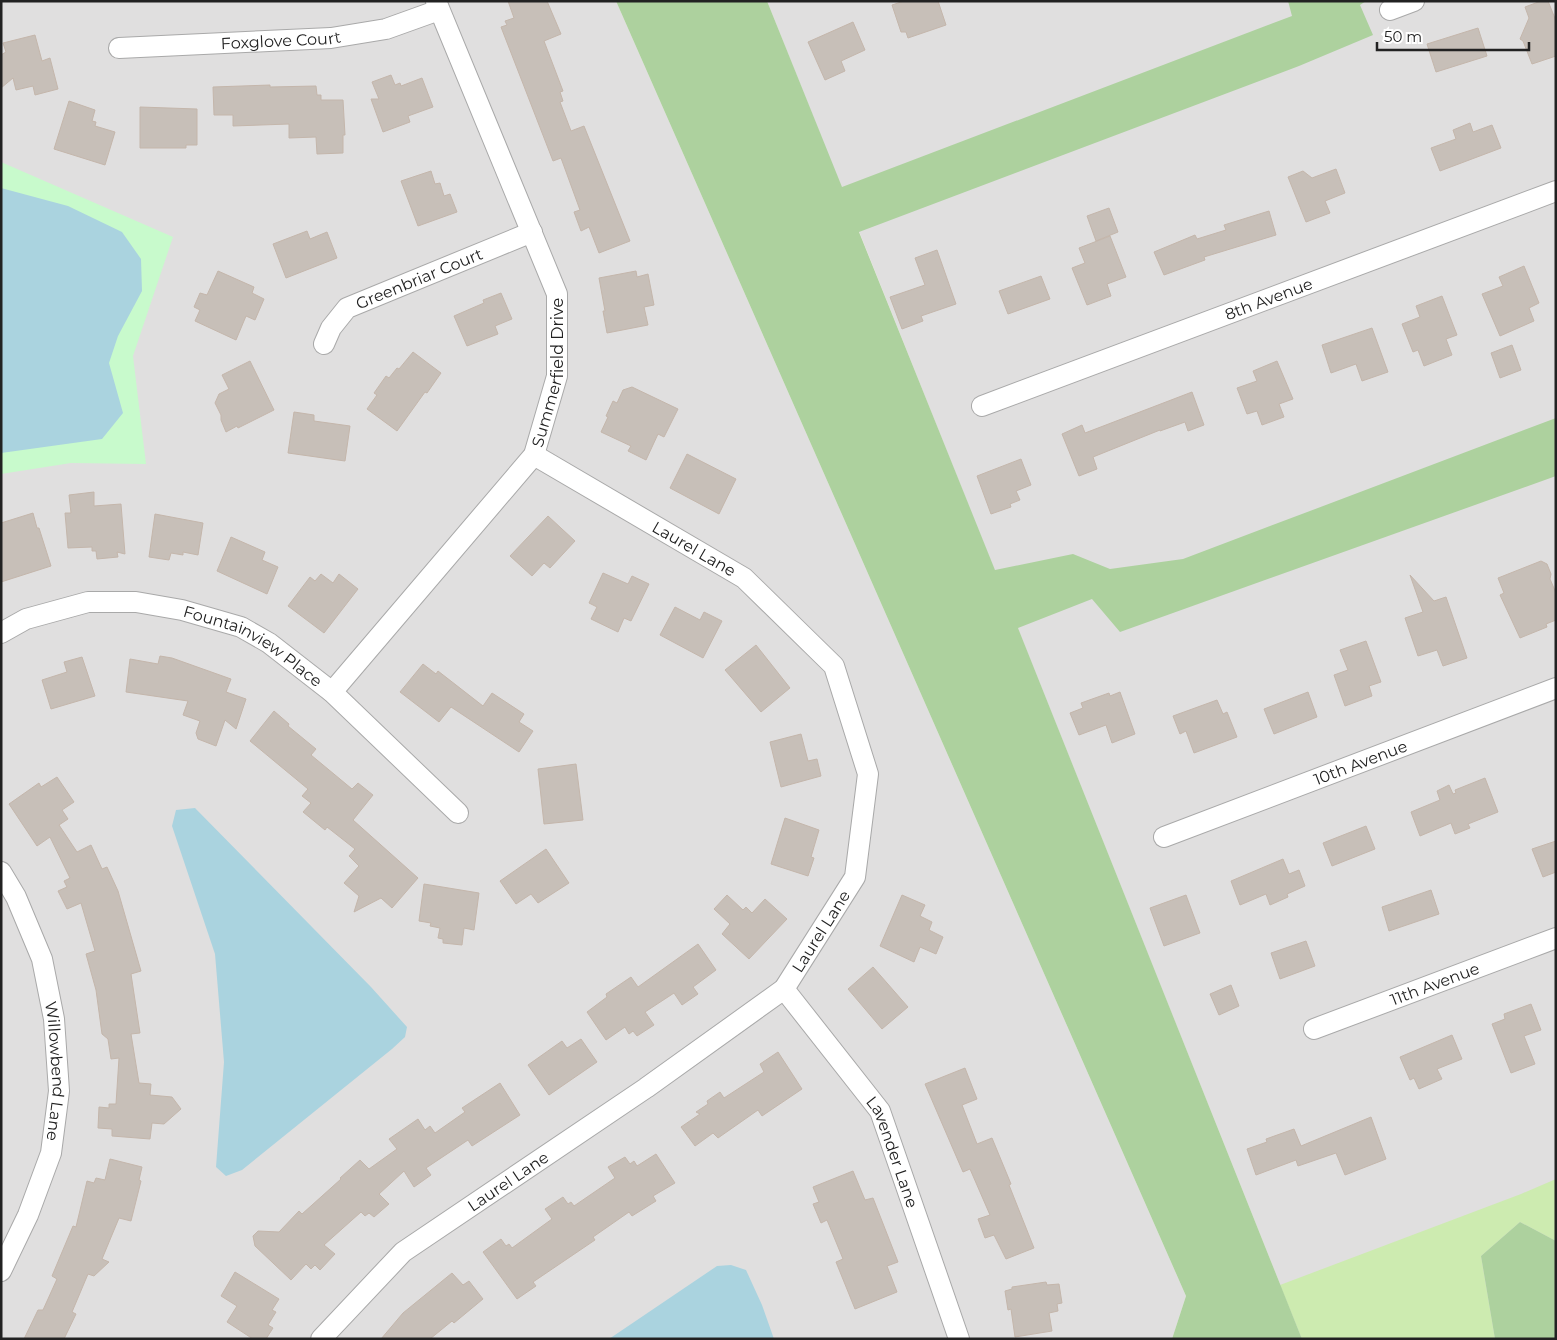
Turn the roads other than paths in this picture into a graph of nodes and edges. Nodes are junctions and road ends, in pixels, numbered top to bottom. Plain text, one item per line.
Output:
1 (1414, 1) edge
2 (438, 5) edge
3 (1390, 10) dead end
4 (118, 48) dead end
5 (1556, 192) edge
6 (532, 232) junction
7 (324, 344) dead end
8 (982, 406) dead end
9 (534, 456) junction
10 (1, 633) edge
11 (1556, 688) edge
12 (332, 692) junction
13 (458, 813) dead end
14 (1164, 837) dead end
15 (1, 872) edge
16 (1556, 938) edge
17 (784, 989) junction
18 (1314, 1029) dead end
19 (1, 1271) edge
20 (321, 1339) edge
21 (960, 1339) edge

1 - 3 street
2 - 4 street, Foxglove Court
2 - 6 street, Summerfield Drive
5 - 8 street, 8th Avenue
6 - 7 street, Greenbriar Court
6 - 9 street, Summerfield Drive
9 - 12 street, Summerfield Drive
9 - 17 street, Laurel Lane
10 - 12 street, Fountainview Place
11 - 14 street, 10th Avenue
12 - 13 street, Fountainview Place
15 - 19 street, Willowbend Lane
16 - 18 street, 11th Avenue
17 - 20 street, Laurel Lane
17 - 21 street, Lavender Lane

